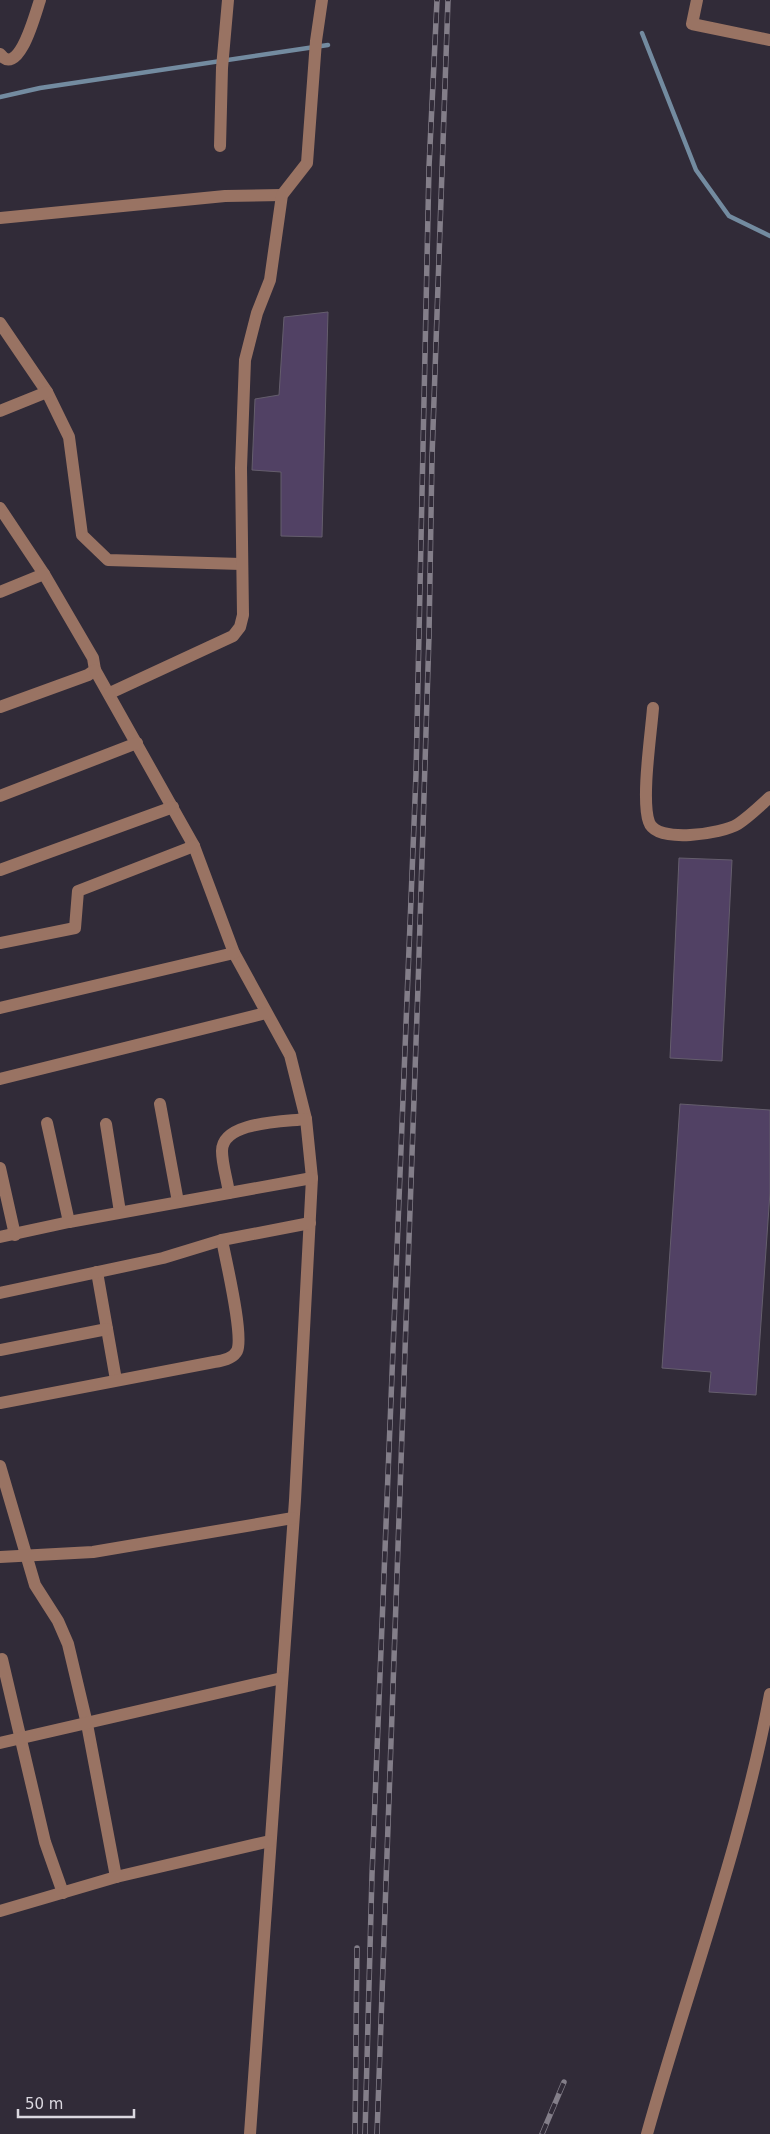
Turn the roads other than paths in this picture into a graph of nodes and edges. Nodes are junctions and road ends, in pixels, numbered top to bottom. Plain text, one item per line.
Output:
1 (40, 0) edge
2 (228, 0) edge
3 (322, 0) edge
4 (697, 0) edge
5 (770, 40) edge
6 (0, 54) edge
7 (220, 146) dead end
8 (282, 195) junction
9 (0, 218) edge
10 (0, 324) edge
11 (47, 392) junction
12 (0, 411) edge
13 (0, 508) edge
14 (5, 526) edge
15 (241, 564) junction
16 (44, 574) junction
17 (0, 592) edge
18 (95, 670) junction
19 (110, 693) junction
20 (0, 707) edge
21 (653, 708) dead end
22 (137, 743) junction
23 (0, 796) edge
24 (770, 797) edge
25 (173, 807) junction
26 (194, 846) junction
27 (0, 870) edge
28 (0, 943) edge
29 (234, 953) junction
30 (0, 1008) edge
31 (266, 1013) junction
32 (0, 1079) edge
33 (160, 1104) dead end
34 (306, 1119) junction
35 (47, 1123) dead end
36 (106, 1124) dead end
37 (0, 1168) edge
38 (312, 1178) junction
39 (229, 1193) junction
40 (178, 1202) junction
41 (120, 1212) junction
42 (69, 1222) junction
43 (310, 1223) junction
44 (14, 1235) junction
45 (0, 1238) edge
46 (222, 1240) junction
47 (97, 1272) junction
48 (0, 1293) edge
49 (107, 1329) junction
50 (0, 1350) edge
51 (116, 1380) junction
52 (0, 1403) edge
53 (0, 1466) edge
54 (293, 1518) junction
55 (24, 1556) junction
56 (0, 1557) edge
57 (2, 1659) dead end
58 (282, 1678) junction
59 (770, 1694) edge
60 (87, 1724) junction
61 (20, 1738) junction
62 (0, 1743) edge
63 (270, 1841) junction
64 (116, 1877) junction
65 (63, 1893) junction
66 (0, 1911) edge
67 (250, 2134) edge
68 (647, 2134) edge

1 - 6 street
2 - 7 street
3 - 8 street
4 - 5 street
8 - 9 street
8 - 15 street
10 - 11 street
11 - 12 street
11 - 15 street
13 - 14 street
14 - 16 street
15 - 19 street
16 - 17 street
16 - 18 street
18 - 19 street
18 - 20 street
19 - 22 street
21 - 24 street
22 - 23 street
22 - 25 street
25 - 26 street
25 - 27 street
26 - 28 street
26 - 29 street
29 - 30 street
29 - 31 street
31 - 32 street
31 - 34 street
33 - 40 street
34 - 38 street
34 - 39 street
35 - 42 street
36 - 41 street
37 - 44 street
38 - 39 street
38 - 43 street
39 - 40 street
40 - 41 street
41 - 42 street
42 - 44 street
43 - 46 street
43 - 54 street
44 - 45 street
46 - 47 street
46 - 51 street
47 - 48 street
47 - 49 street
49 - 50 street
49 - 51 street
51 - 52 street
53 - 55 street
54 - 55 street
54 - 58 street
55 - 56 street
55 - 60 street
57 - 61 street
58 - 60 street
58 - 63 street
59 - 68 street
60 - 61 street
60 - 64 street
61 - 62 street
61 - 65 street
63 - 64 street
63 - 67 street
64 - 65 street
65 - 66 street

